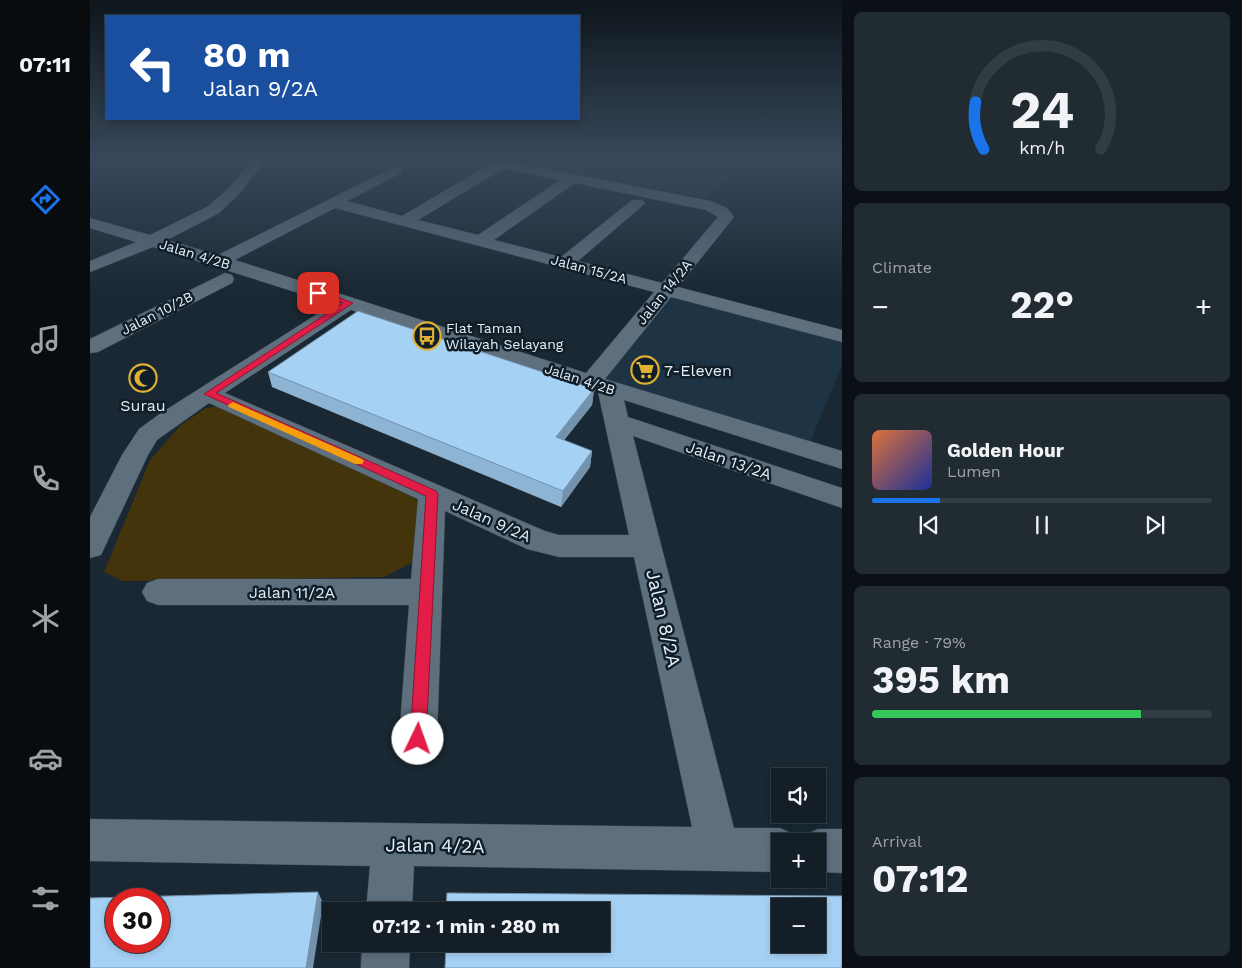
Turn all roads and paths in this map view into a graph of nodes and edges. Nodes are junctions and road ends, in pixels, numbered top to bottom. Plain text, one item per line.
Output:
1 (217, 206) edge
2 (330, 206) edge
3 (347, 206) edge
4 (429, 206) edge
5 (532, 206) edge
6 (633, 206) edge
7 (711, 206) edge
8 (404, 221) junction
9 (90, 223) edge
10 (90, 240) edge
11 (152, 241) junction
12 (481, 241) junction
13 (129, 251) junction
14 (565, 263) junction
15 (90, 267) edge
16 (222, 270) junction
17 (666, 290) junction
18 (349, 303) junction
19 (842, 336) edge
20 (90, 347) edge
21 (600, 385) junction
22 (208, 394) junction
23 (617, 422) junction
24 (842, 460) edge
25 (432, 494) junction
26 (840, 500) edge
27 (647, 546) junction
28 (90, 547) edge
29 (158, 592) dead end
30 (427, 592) junction
31 (418, 739) dead end
32 (90, 840) edge
33 (393, 844) junction
34 (718, 849) junction
35 (771, 850) edge
36 (826, 851) edge
37 (842, 851) edge
38 (389, 902) edge
39 (386, 952) edge
40 (385, 968) edge

1 - 11 street
2 - 16 street, Jalan 10/2B
3 - 8 street, Jalan 15/2A
4 - 8 street
5 - 12 street
6 - 14 street
7 - 17 street, Jalan 14/2A
8 - 12 street, Jalan 15/2A
9 - 11 street, Jalan 4/2B
10 - 13 street
11 - 13 street
11 - 16 street, Jalan 4/2B
12 - 14 street, Jalan 15/2A
13 - 15 street
14 - 17 street, Jalan 15/2A
16 - 18 street, Jalan 4/2B
16 - 20 street, Jalan 10/2B
17 - 19 street, Jalan 15/2A
17 - 21 street, Jalan 14/2A
18 - 21 street, Jalan 4/2B
18 - 22 street
21 - 23 street, Jalan 8/2A
21 - 24 street, Jalan 4/2B
22 - 25 street, Jalan 9/2A
22 - 28 street
23 - 26 street, Jalan 13/2A
23 - 27 street, Jalan 8/2A
25 - 27 street, Jalan 9/2A
25 - 30 street
27 - 34 street, Jalan 8/2A
29 - 30 street, Jalan 11/2A
30 - 31 street
32 - 33 street, Jalan 4/2A
33 - 34 street, Jalan 4/2A
33 - 38 street
34 - 35 street, Jalan 4/2A
36 - 37 street
39 - 40 street

